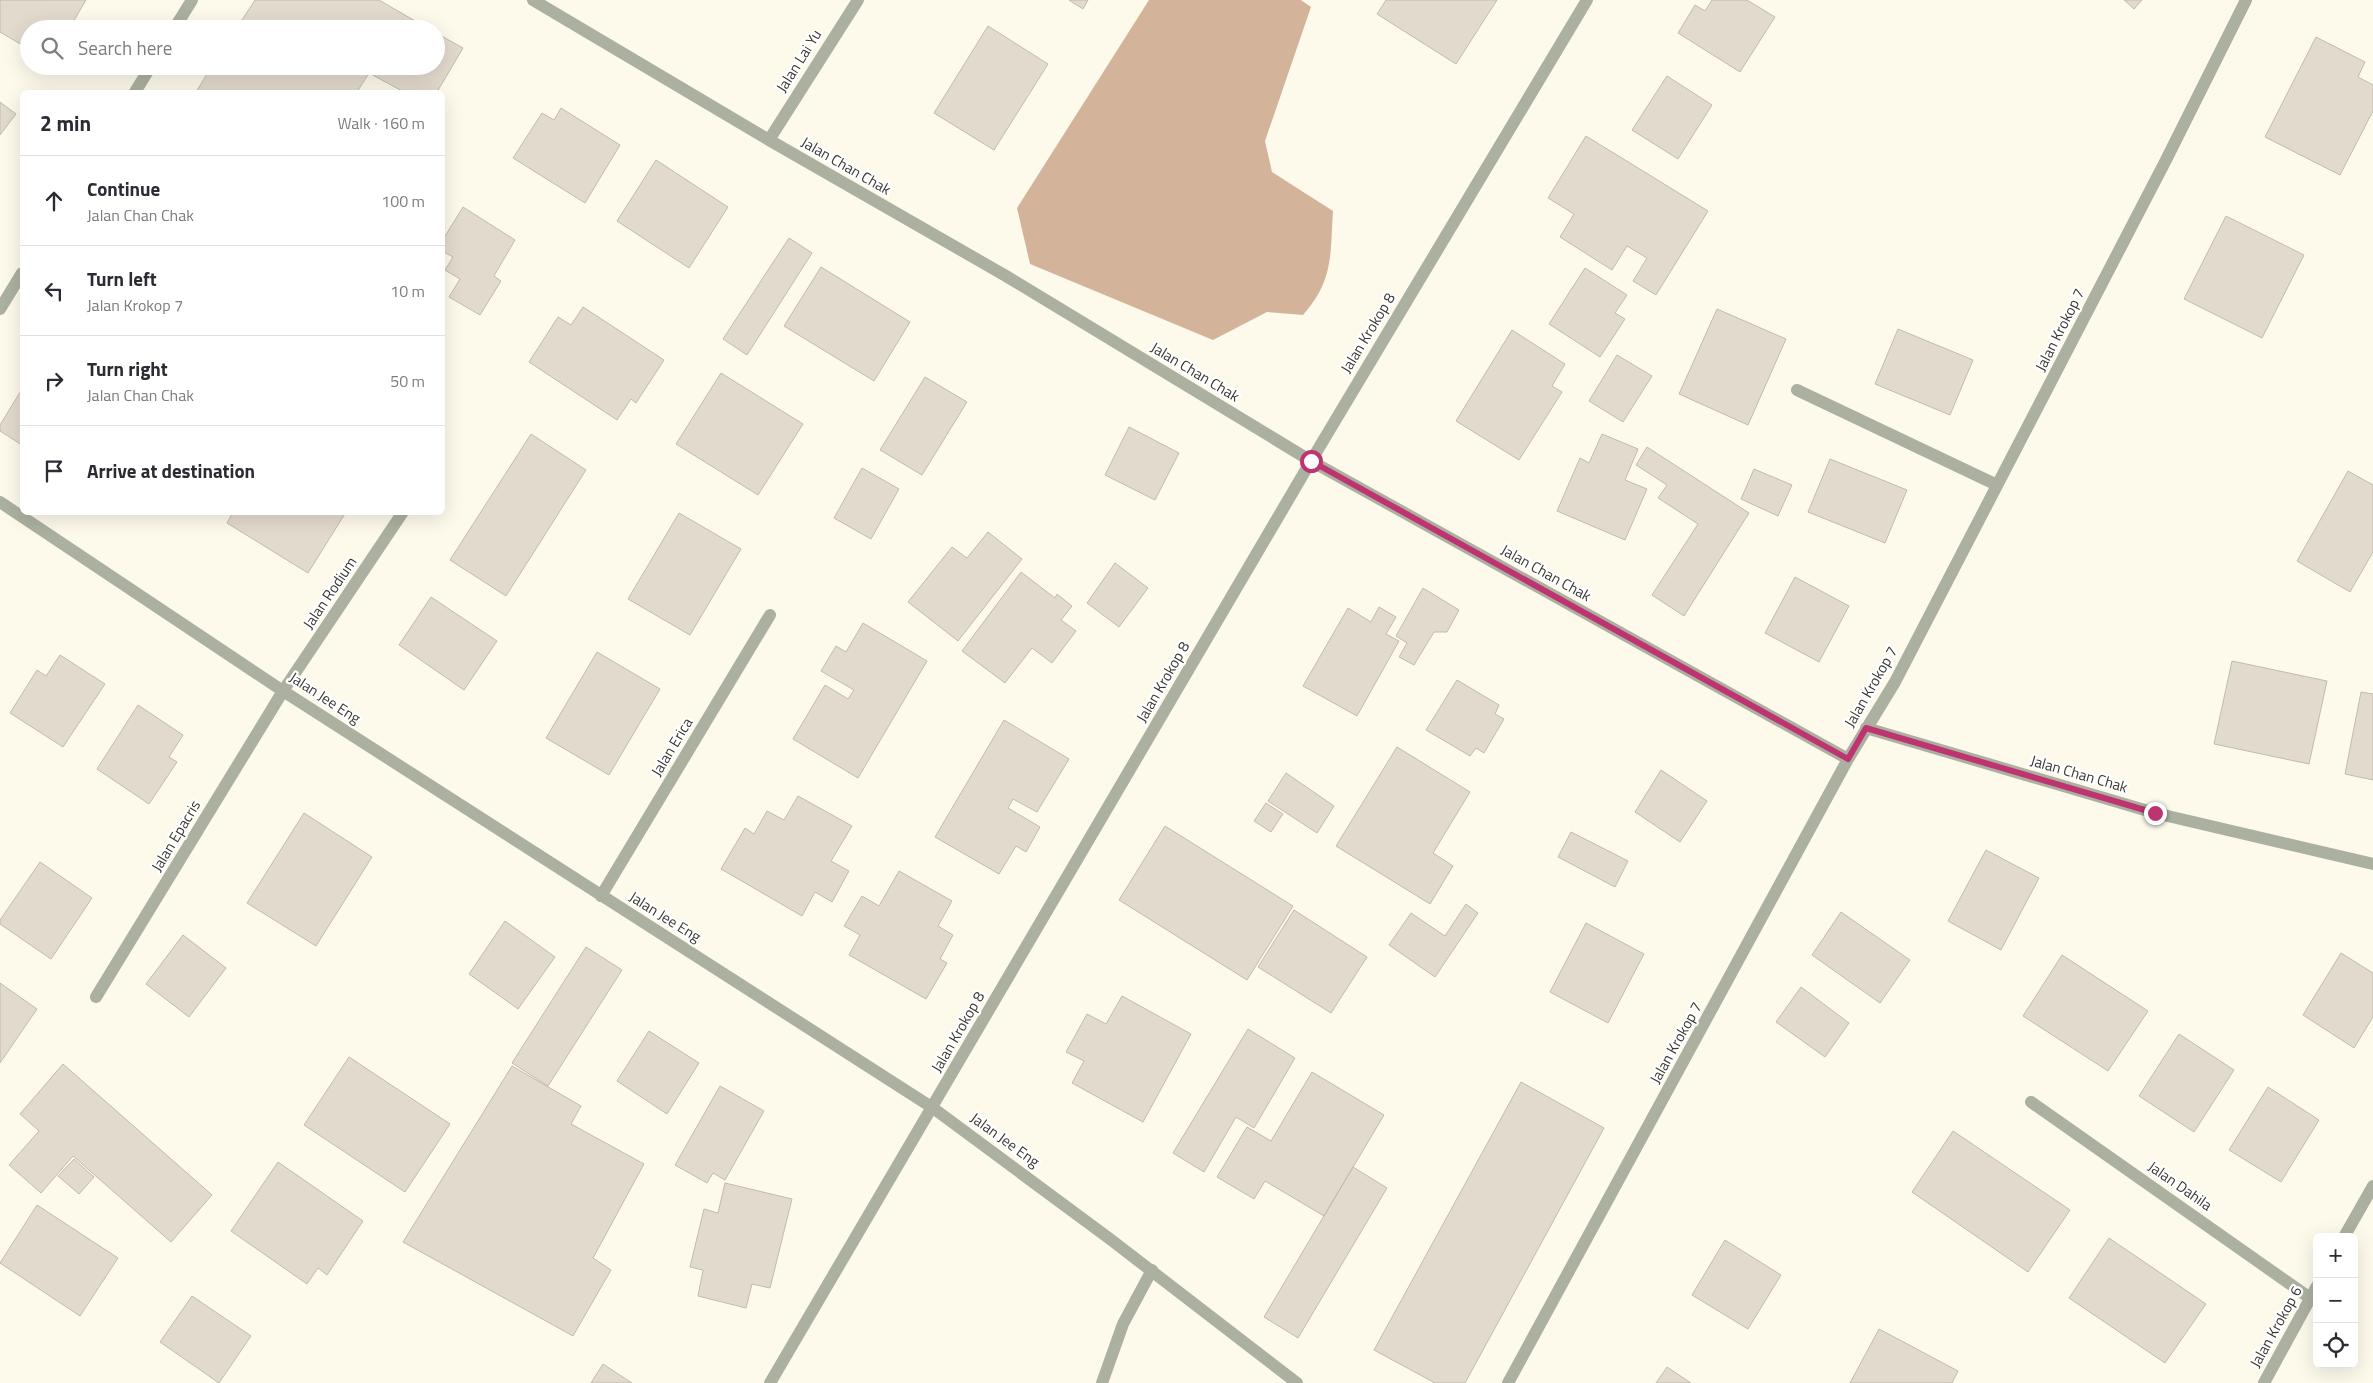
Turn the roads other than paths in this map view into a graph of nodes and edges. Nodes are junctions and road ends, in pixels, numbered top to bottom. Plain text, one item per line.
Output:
1 (192, 0) edge
2 (533, 0) edge
3 (858, 0) edge
4 (1587, 0) edge
5 (2246, 0) edge
6 (180, 20) edge
7 (145, 75) edge
8 (136, 90) edge
9 (769, 140) junction
10 (20, 276) edge
11 (0, 309) edge
12 (1797, 390) dead end
13 (1311, 461) junction
14 (1997, 486) junction
15 (0, 502) edge
16 (401, 515) edge
17 (770, 615) dead end
18 (283, 691) junction
19 (1866, 728) junction
20 (1848, 759) junction
21 (2373, 864) edge
22 (601, 896) junction
23 (96, 998) dead end
24 (2031, 1102) dead end
25 (933, 1108) junction
26 (2373, 1186) edge
27 (2346, 1233) edge
28 (1152, 1270) junction
29 (2313, 1293) edge
30 (2310, 1298) junction
31 (770, 1383) edge
32 (1102, 1383) edge
33 (1297, 1383) edge
34 (1508, 1383) edge
35 (2264, 1383) edge

1 - 6 street
2 - 9 street, Jalan Chan Chak
3 - 9 street, Jalan Lai Yu
4 - 13 street, Jalan Krokop 8
5 - 14 street, Jalan Krokop 7
7 - 8 street
9 - 13 street, Jalan Chan Chak
10 - 11 street
12 - 14 street
13 - 20 street, Jalan Chan Chak
13 - 25 street, Jalan Krokop 8
14 - 19 street, Jalan Krokop 7
15 - 18 street, Jalan Jee Eng
16 - 18 street, Jalan Rodium
17 - 22 street, Jalan Erica
18 - 22 street, Jalan Jee Eng
18 - 23 street, Jalan Epacris
19 - 20 street, Jalan Krokop 7
19 - 21 street, Jalan Chan Chak
20 - 34 street, Jalan Krokop 7
22 - 25 street, Jalan Jee Eng
24 - 30 street, Jalan Dahila
25 - 28 street, Jalan Jee Eng
25 - 31 street, Jalan Krokop 8
26 - 27 street
28 - 32 street
28 - 33 street, Jalan Jee Eng
29 - 30 street, Jalan Krokop 6
30 - 35 street, Jalan Krokop 6

